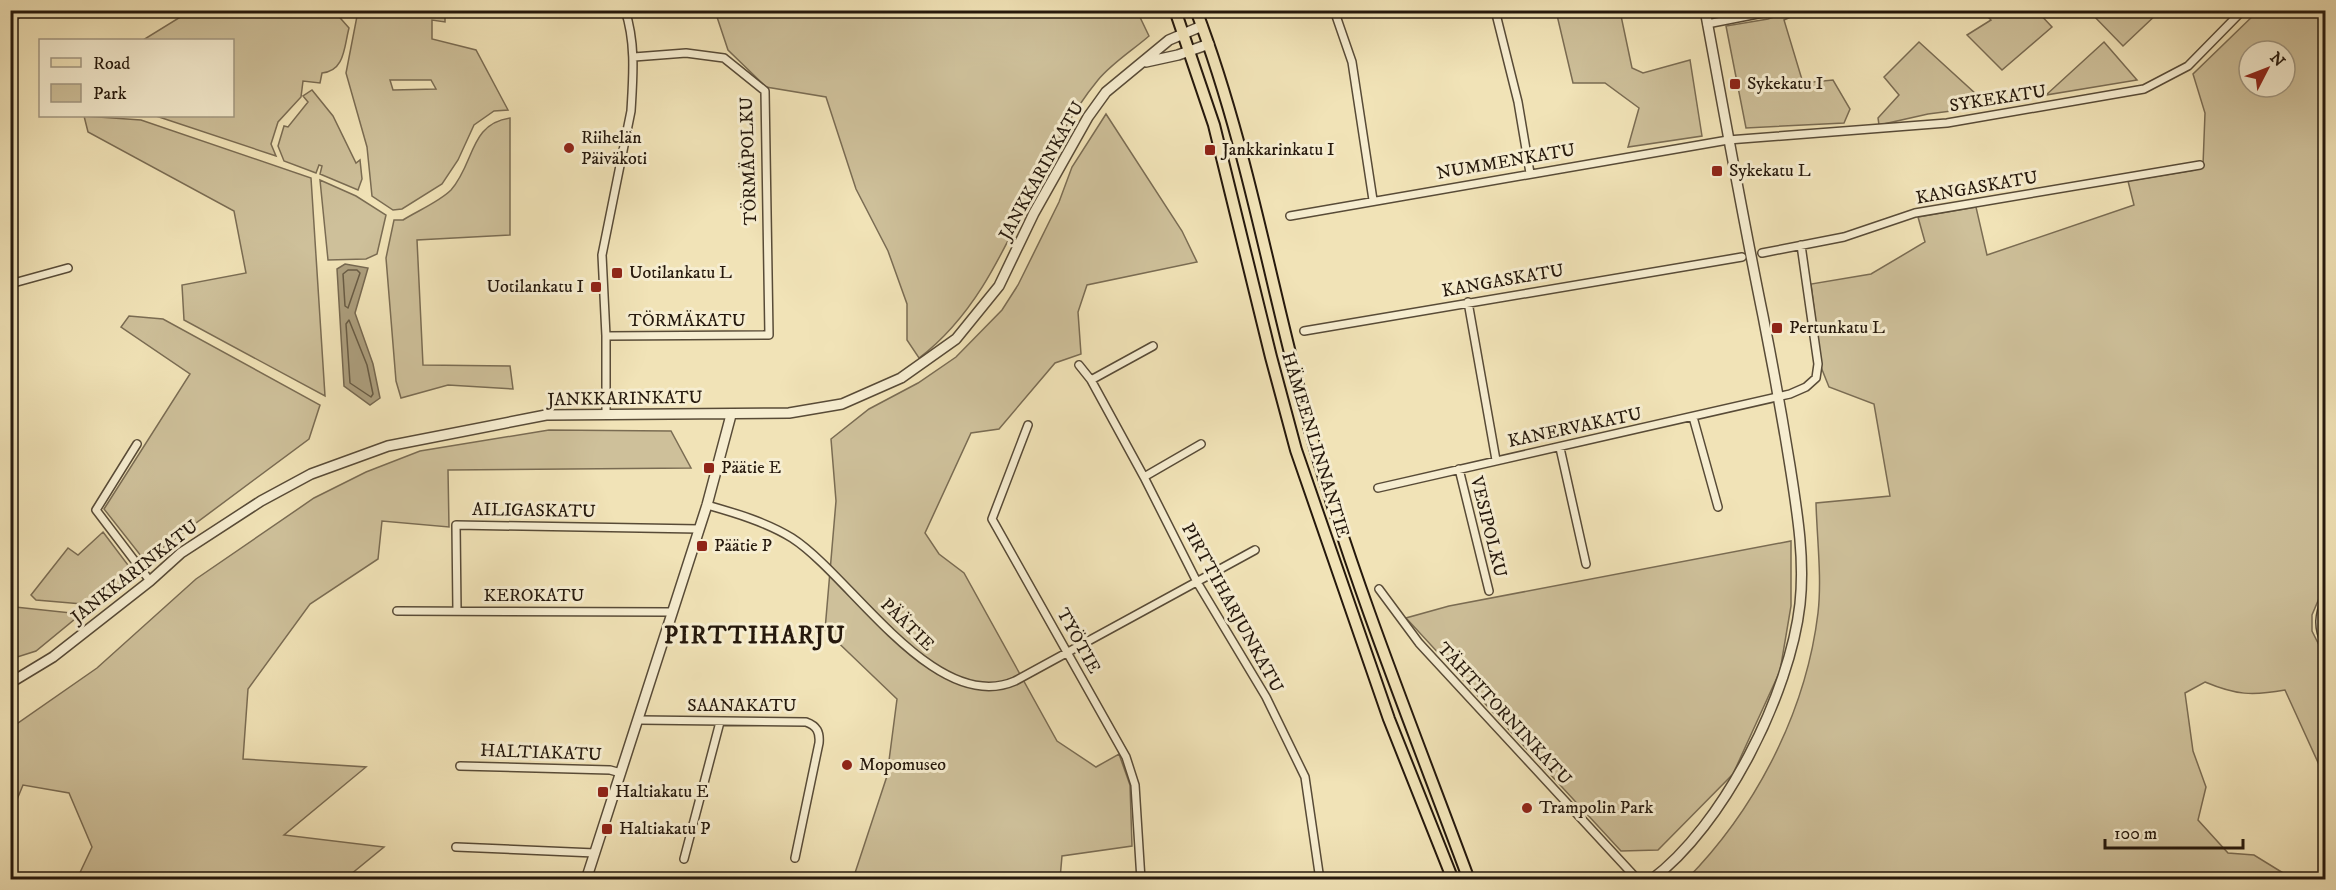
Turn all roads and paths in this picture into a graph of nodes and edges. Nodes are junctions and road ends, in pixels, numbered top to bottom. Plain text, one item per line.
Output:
1 (22, 10) edge
2 (625, 10) edge
3 (1175, 10) edge
4 (1196, 10) edge
5 (1334, 10) edge
6 (1495, 10) edge
7 (1705, 10) edge
8 (1778, 10) edge
9 (2243, 10) edge
10 (10, 20) edge
11 (1707, 24) junction
12 (1202, 26) junction
13 (1183, 33) junction
14 (1209, 45) junction
15 (1189, 51) junction
16 (634, 57) junction
17 (1146, 62) junction
18 (1728, 140) junction
19 (2200, 165) dead end
20 (1530, 173) junction
21 (1373, 200) junction
22 (1290, 216) dead end
23 (1801, 245) junction
24 (1762, 253) dead end
25 (1742, 257) dead end
26 (68, 268) dead end
27 (10, 284) edge
28 (1468, 302) junction
29 (1304, 331) dead end
30 (769, 335) joint
31 (606, 336) junction
32 (1153, 346) dead end
33 (1079, 365) dead end
34 (1091, 380) junction
35 (1779, 395) junction
36 (606, 414) junction
37 (731, 415) junction
38 (1693, 417) junction
39 (1028, 425) dead end
40 (137, 444) dead end
41 (1201, 444) dead end
42 (1560, 448) junction
43 (1496, 460) junction
44 (1459, 469) junction
45 (1144, 477) junction
46 (1378, 488) dead end
47 (707, 505) junction
48 (1718, 507) dead end
49 (699, 529) junction
50 (1255, 550) dead end
51 (1586, 564) dead end
52 (150, 581) junction
53 (1197, 582) junction
54 (1379, 589) dead end
55 (1489, 591) dead end
56 (2325, 597) edge
57 (397, 611) dead end
58 (457, 611) junction
59 (671, 612) junction
60 (2325, 645) edge
61 (1068, 653) junction
62 (10, 684) edge
63 (639, 720) junction
64 (720, 722) junction
65 (460, 766) dead end
66 (621, 773) junction
67 (456, 847) dead end
68 (595, 853) junction
69 (795, 858) dead end
70 (684, 859) dead end
71 (586, 879) edge
72 (1141, 879) edge
73 (1320, 879) edge
74 (1453, 879) edge
75 (1469, 879) edge
76 (1638, 879) edge
77 (1651, 879) edge

1 - 10 street
2 - 16 street
3 - 13 main road, HÄMEENLINNANTIE
4 - 12 main road, HÄMEENLINNANTIE
5 - 21 street
6 - 20 street
7 - 11 street
8 - 11 street
9 - 18 street, SYKEKATU
11 - 18 street
12 - 13 street, JANKKARINKATU
12 - 14 main road, HÄMEENLINNANTIE
13 - 15 main road, HÄMEENLINNANTIE
13 - 17 street, JANKKARINKATU
14 - 15 street, JANKKARINKATU
14 - 75 main road, HÄMEENLINNANTIE
15 - 17 street, JANKKARINKATU
15 - 74 main road, HÄMEENLINNANTIE
16 - 30 street, TÖRMÄPOLKU
16 - 31 street
17 - 37 street, JANKKARINKATU
18 - 20 street, NUMMENKATU
18 - 35 street
19 - 23 street, KANGASKATU
20 - 21 street, NUMMENKATU
21 - 22 street, NUMMENKATU
23 - 24 street, KANGASKATU
23 - 35 street, KANERVAKATU
25 - 28 street, KANGASKATU
26 - 27 street
28 - 29 street, KANGASKATU
28 - 43 street
30 - 31 street, TÖRMÄKATU
31 - 36 street
32 - 34 street
33 - 34 street, PIRTTIHARJUNKATU
34 - 45 street, PIRTTIHARJUNKATU
35 - 38 street, KANERVAKATU
35 - 77 street
36 - 37 street, JANKKARINKATU
36 - 52 street, JANKKARINKATU
37 - 47 street
38 - 42 street, KANERVAKATU
38 - 48 street
39 - 61 street, TYÖTIE
40 - 52 street
41 - 45 street
42 - 43 street, KANERVAKATU
42 - 51 street
43 - 44 street, KANERVAKATU
44 - 46 street, KANERVAKATU
44 - 55 street, VESIPOLKU
45 - 53 street, PIRTTIHARJUNKATU
47 - 49 street
47 - 61 street, PÄÄTIE
49 - 58 street, AILIGASKATU
49 - 59 street
50 - 53 street, PÄÄTIE
52 - 62 street, JANKKARINKATU
53 - 61 street, PÄÄTIE
53 - 73 street, PIRTTIHARJUNKATU
54 - 76 street, TÄHTITORNINKATU
56 - 60 street
57 - 58 street, KEROKATU
58 - 59 street, KEROKATU
59 - 63 street
61 - 72 street, TYÖTIE
63 - 64 street, SAANAKATU
63 - 66 street
64 - 69 street, SAANAKATU
64 - 70 street
65 - 66 street, HALTIAKATU
66 - 68 street
67 - 68 street
68 - 71 street

